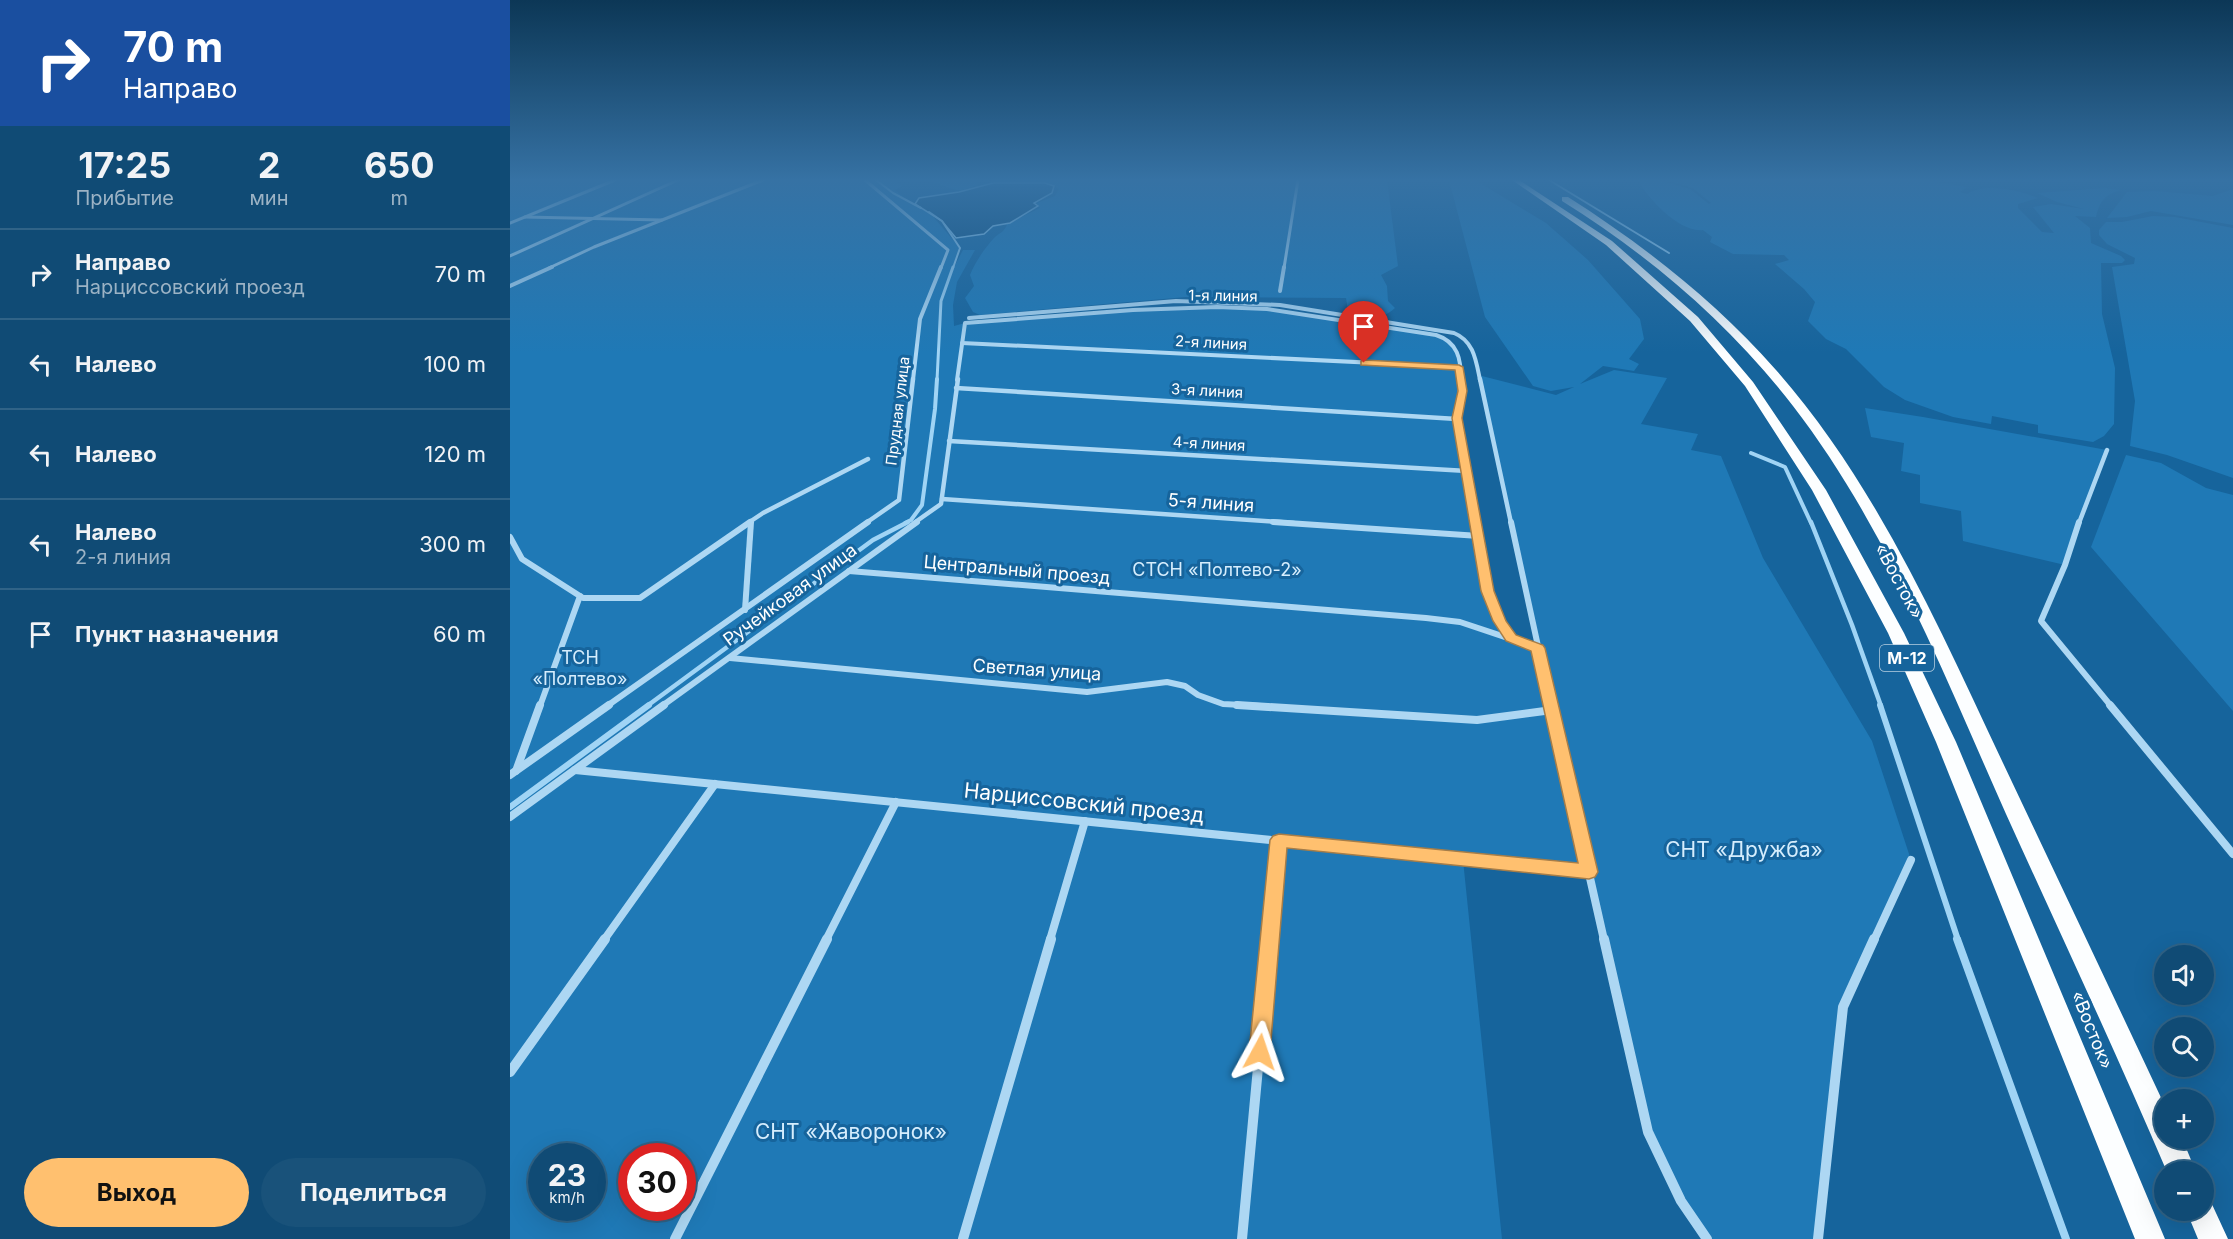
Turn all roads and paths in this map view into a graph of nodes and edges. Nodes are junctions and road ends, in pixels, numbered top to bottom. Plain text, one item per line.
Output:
1 (550, 238) edge
2 (618, 238) edge
3 (934, 238) edge
4 (1289, 238) edge
5 (1601, 238) edge
6 (1624, 238) edge
7 (510, 256) edge
8 (510, 286) edge
9 (1280, 291) dead end
10 (967, 321) junction
11 (962, 343) junction
12 (1459, 367) junction
13 (956, 388) junction
14 (1457, 418) junction
15 (949, 441) junction
16 (2107, 450) dead end
17 (868, 459) dead end
18 (1467, 471) junction
19 (942, 499) junction
20 (752, 521) junction
21 (1479, 536) junction
22 (510, 537) edge
23 (849, 571) junction
24 (580, 596) junction
25 (745, 610) junction
26 (1511, 638) junction
27 (1538, 648) junction
28 (729, 658) junction
29 (1552, 710) junction
30 (575, 770) junction
31 (513, 773) edge
32 (715, 784) junction
33 (896, 802) junction
34 (510, 817) edge
35 (1085, 821) junction
36 (1279, 840) junction
37 (2233, 854) edge
38 (1911, 860) dead end
39 (1589, 872) junction
40 (510, 1072) edge
41 (2154, 1112) edge
42 (2205, 1221) edge
43 (675, 1239) edge
44 (963, 1239) edge
45 (1242, 1239) edge
46 (1707, 1239) edge
47 (1818, 1239) edge
48 (2150, 1239) edge
49 (2213, 1239) edge

1 - 7 street
2 - 8 street
3 - 25 street, Прудная улица
4 - 9 street
5 - 48 highway, «Восток» / М-12
6 - 41 highway, «Восток» / М-12
10 - 11 street
10 - 12 street, 1-я линия
10 - 27 street
11 - 12 street, 2-я линия
11 - 13 street
12 - 14 street, 1-я линия
13 - 14 street, 3-я линия
13 - 15 street
14 - 18 street
15 - 18 street, 4-я линия
15 - 19 street
16 - 37 street
17 - 20 street
18 - 21 street
19 - 21 street, 5-я линия
19 - 23 street, Ручейковая улица
20 - 24 street
20 - 25 street
21 - 26 street
22 - 24 street
23 - 26 street, Центральный проезд
23 - 28 street, Ручейковая улица
24 - 31 street
25 - 31 street
26 - 27 street, Центральный проезд
27 - 29 street
28 - 29 street, Светлая улица
28 - 30 street, Ручейковая улица
29 - 39 street
30 - 32 street, Нарциссовский проезд
30 - 34 street, Ручейковая улица
32 - 33 street, Нарциссовский проезд
32 - 40 street
33 - 35 street, Нарциссовский проезд
33 - 43 street
35 - 36 street, Нарциссовский проезд
35 - 44 street
36 - 39 street, Нарциссовский проезд
36 - 45 street
38 - 47 street
39 - 46 street
42 - 49 highway

